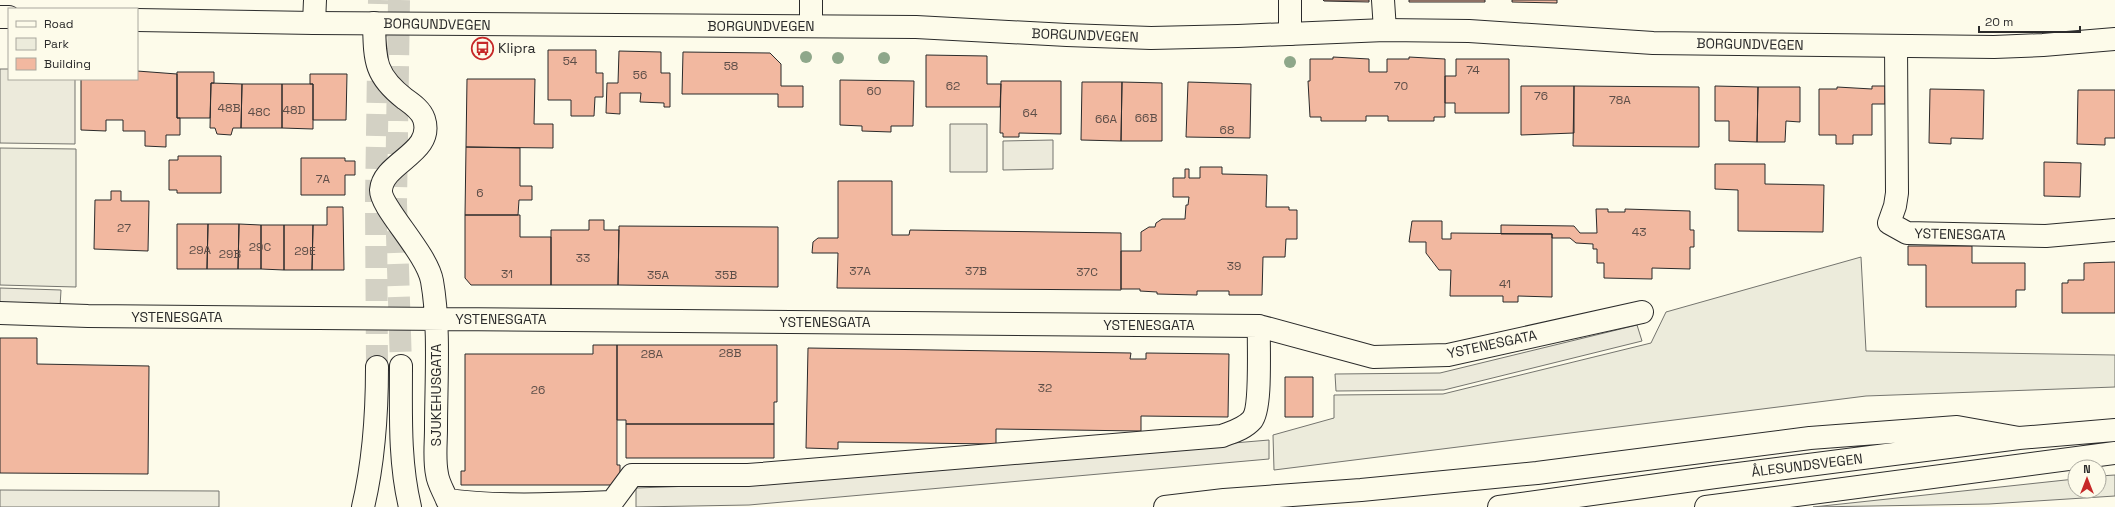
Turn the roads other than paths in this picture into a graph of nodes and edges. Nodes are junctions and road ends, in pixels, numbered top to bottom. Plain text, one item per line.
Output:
1 (315, 0) edge
2 (811, 0) edge
3 (1290, 0) edge
4 (1383, 0) edge
5 (138, 20) edge
6 (314, 23) junction
7 (374, 23) junction
8 (811, 26) junction
9 (1385, 30) junction
10 (1290, 34) junction
11 (2115, 39) edge
12 (1896, 46) junction
13 (2115, 230) edge
14 (1642, 312) dead end
15 (0, 313) edge
16 (436, 319) junction
17 (1259, 326) junction
18 (401, 366) tunnel mouth
19 (377, 367) tunnel mouth
20 (2115, 430) edge
21 (2019, 438) junction
22 (2115, 453) edge
23 (363, 507) edge
24 (410, 507) edge
25 (1165, 507) edge
26 (1499, 507) edge
27 (1706, 507) edge

1 - 6 main road
2 - 8 main road
3 - 10 main road
4 - 9 main road
5 - 6 main road, BORGUNDVEGEN
6 - 7 main road, BORGUNDVEGEN
7 - 8 main road, BORGUNDVEGEN
7 - 16 main road, SJUKEHUSGATA
8 - 10 main road, BORGUNDVEGEN
9 - 10 main road, BORGUNDVEGEN
9 - 12 main road, BORGUNDVEGEN
11 - 12 main road, BORGUNDVEGEN
12 - 13 main road, YSTENESGATA
14 - 17 main road, YSTENESGATA
15 - 16 main road, YSTENESGATA
16 - 17 main road, YSTENESGATA
16 - 17 main road, SJUKEHUSGATA
18 - 24 main road
19 - 23 main road
20 - 21 main road, ÅLESUNDSVEGEN
21 - 25 main road
21 - 26 main road, ÅLESUNDSVEGEN
22 - 27 main road

